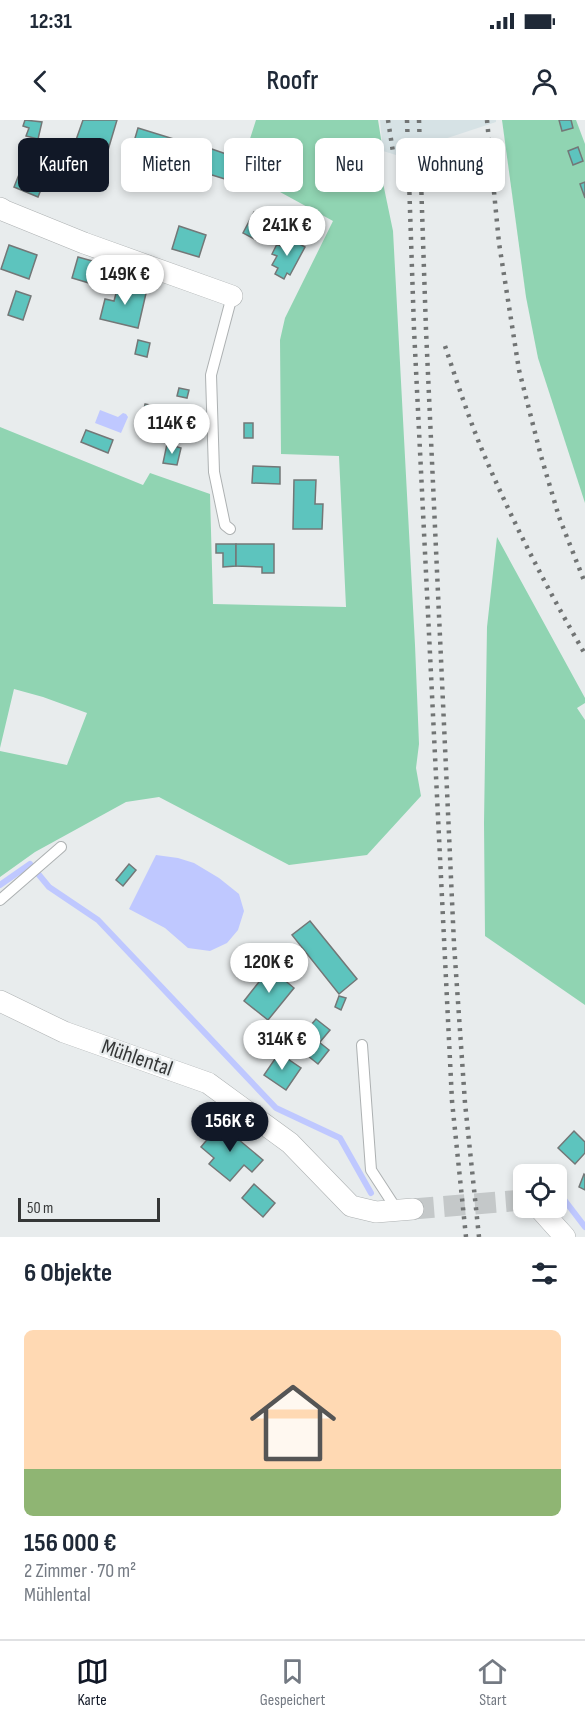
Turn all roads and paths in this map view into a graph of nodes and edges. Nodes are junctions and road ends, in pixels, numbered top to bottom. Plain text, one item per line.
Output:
1 (0, 208) edge
2 (232, 296) joint
3 (230, 529) dead end
4 (61, 847) dead end
5 (0, 900) edge
6 (0, 1001) edge
7 (362, 1045) dead end
8 (405, 1210) joint
9 (548, 1218) edge
10 (565, 1237) edge

1 - 2 street
2 - 3 lane
4 - 5 lane
6 - 8 street, Mühlental
7 - 8 lane
9 - 10 street

